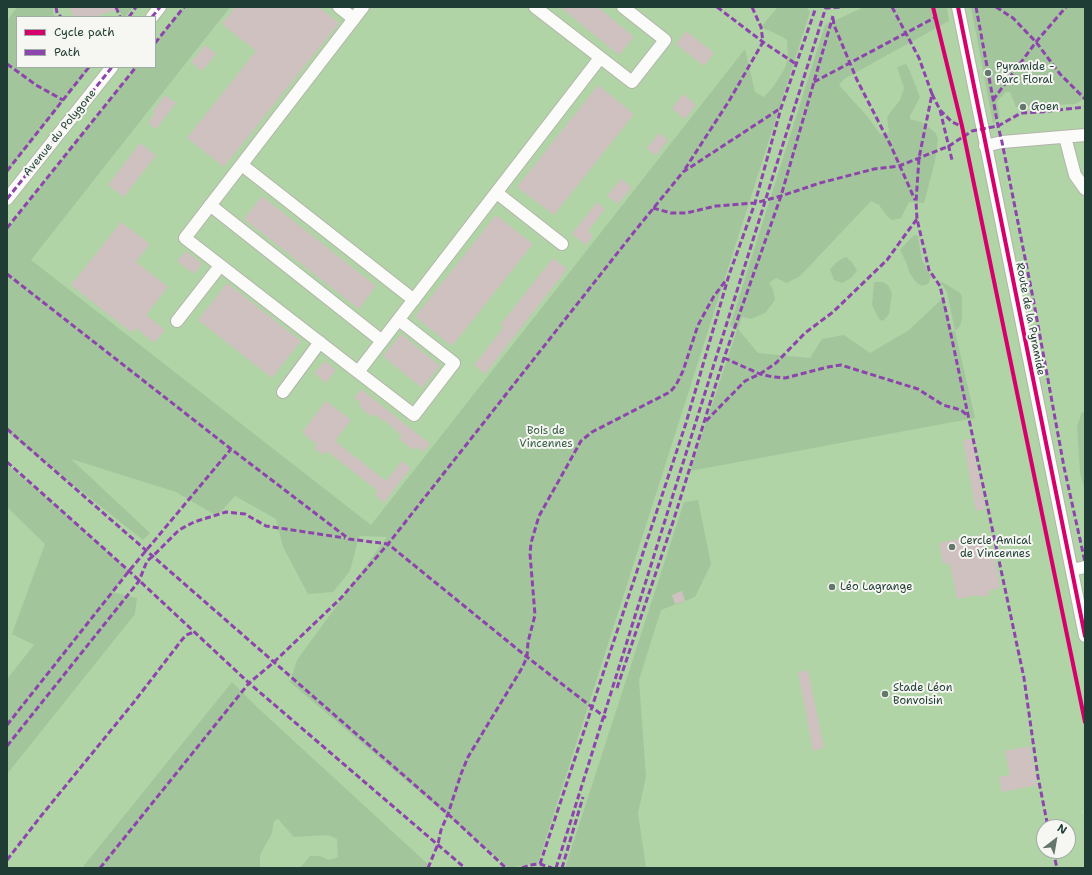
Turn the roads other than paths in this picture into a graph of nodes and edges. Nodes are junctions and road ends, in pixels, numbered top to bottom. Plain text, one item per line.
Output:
1 (160, 7) edge
2 (339, 7) edge
3 (363, 7) edge
4 (535, 7) edge
5 (623, 7) edge
6 (958, 7) edge
7 (153, 16) edge
8 (354, 19) junction
9 (600, 58) junction
10 (111, 68) edge
11 (1085, 135) edge
12 (1065, 137) junction
13 (985, 146) junction
14 (242, 165) junction
15 (1085, 189) edge
16 (497, 192) junction
17 (7, 199) edge
18 (210, 205) junction
19 (562, 244) dead end
20 (220, 266) junction
21 (414, 300) junction
22 (398, 320) junction
23 (177, 321) dead end
24 (320, 342) junction
25 (382, 342) junction
26 (358, 372) junction
27 (283, 392) dead end
28 (1085, 567) edge
29 (1072, 570) junction
30 (1085, 636) edge

1 - 7 street
2 - 8 street
3 - 8 street
4 - 9 street
5 - 9 street
6 - 13 street, Route de la Pyramide
8 - 14 street
9 - 16 street
10 - 17 street, Avenue du Polygone
11 - 12 street
12 - 13 street
12 - 15 street
13 - 29 street, Route de la Pyramide
14 - 18 street
14 - 21 street
16 - 19 street
16 - 21 street
18 - 20 street
18 - 25 street
20 - 23 street
20 - 24 street
21 - 22 street
22 - 25 street
22 - 26 street
24 - 26 street
24 - 27 street
25 - 26 street
28 - 29 street
29 - 30 street, Route de la Pyramide

